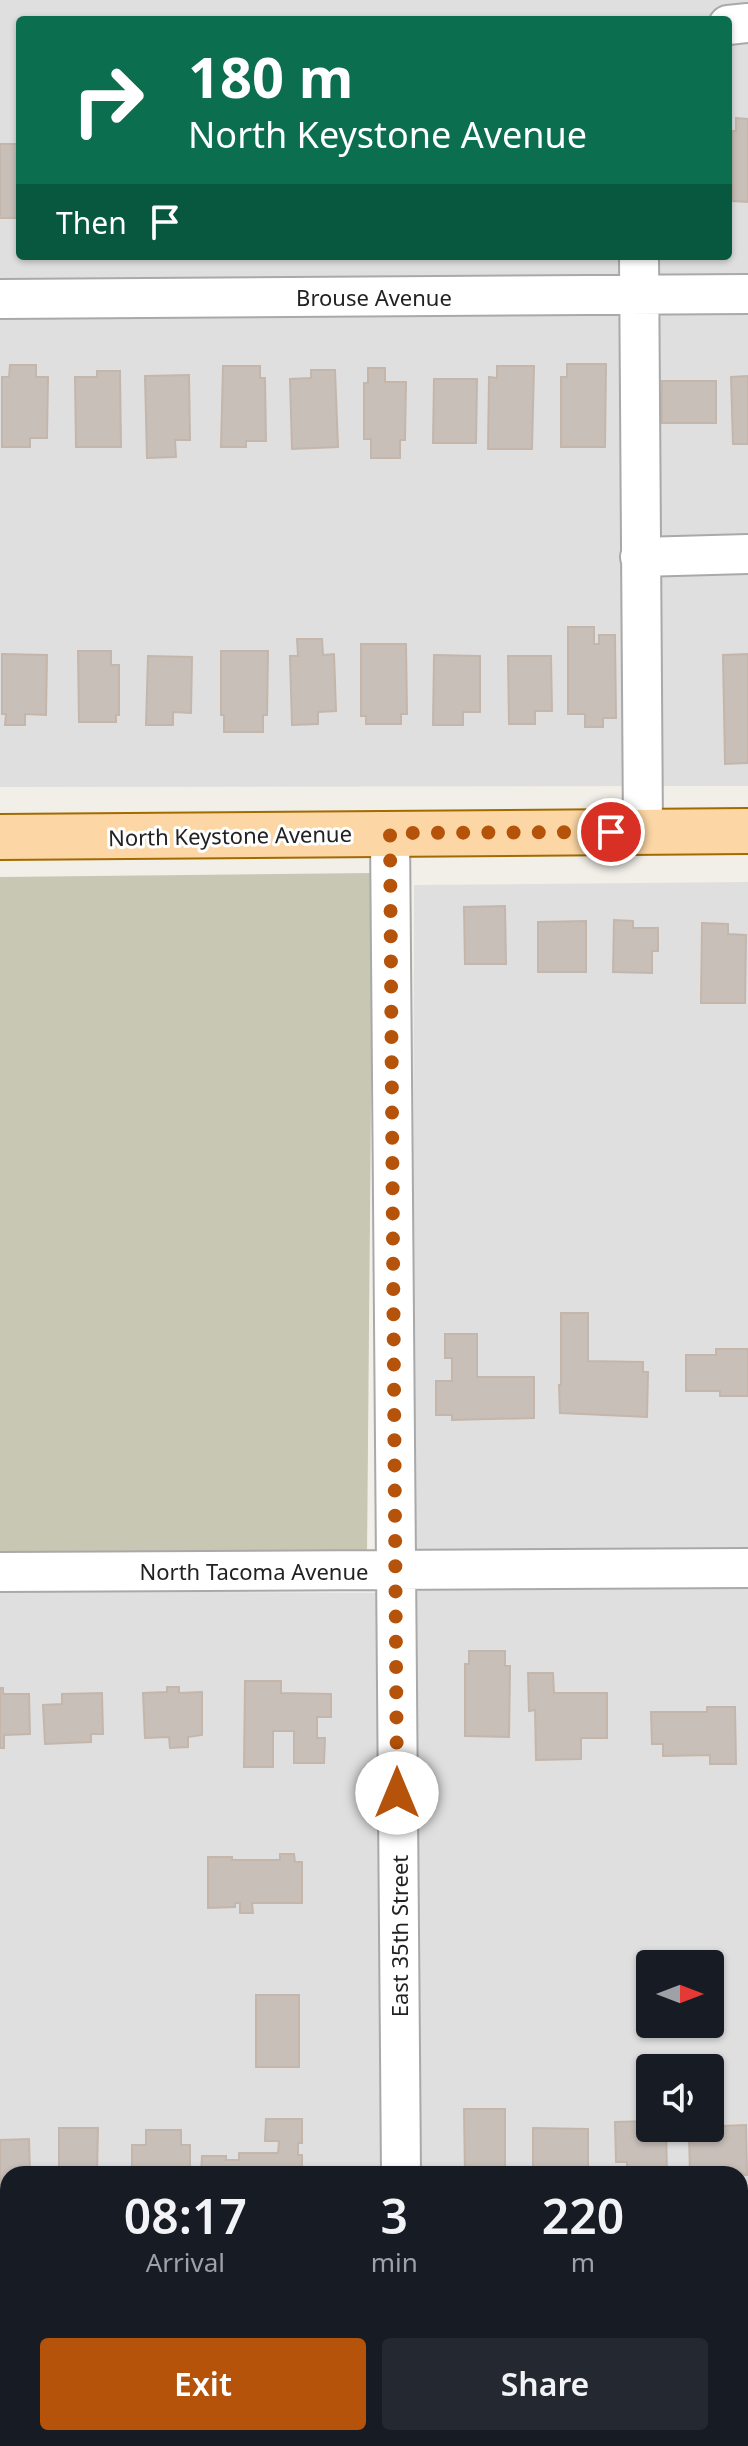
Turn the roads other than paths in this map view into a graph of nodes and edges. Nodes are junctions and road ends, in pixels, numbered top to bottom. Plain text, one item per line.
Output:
1 (639, 260) edge
2 (748, 294) edge
3 (639, 295) junction
4 (0, 299) edge
5 (748, 554) edge
6 (640, 557) junction
7 (748, 831) edge
8 (643, 832) junction
9 (390, 833) junction
10 (0, 837) edge
11 (748, 1568) edge
12 (396, 1570) junction
13 (0, 1572) edge
14 (401, 2166) edge

1 - 3 street
2 - 3 street, Brouse Avenue
3 - 4 street, Brouse Avenue
3 - 6 street
5 - 6 street
6 - 8 street
7 - 8 main road, North Keystone Avenue
8 - 9 main road, North Keystone Avenue
9 - 10 main road, North Keystone Avenue
9 - 12 street, East 35th Street
11 - 12 street, North Tacoma Avenue
12 - 13 street, North Tacoma Avenue
12 - 14 street, East 35th Street

